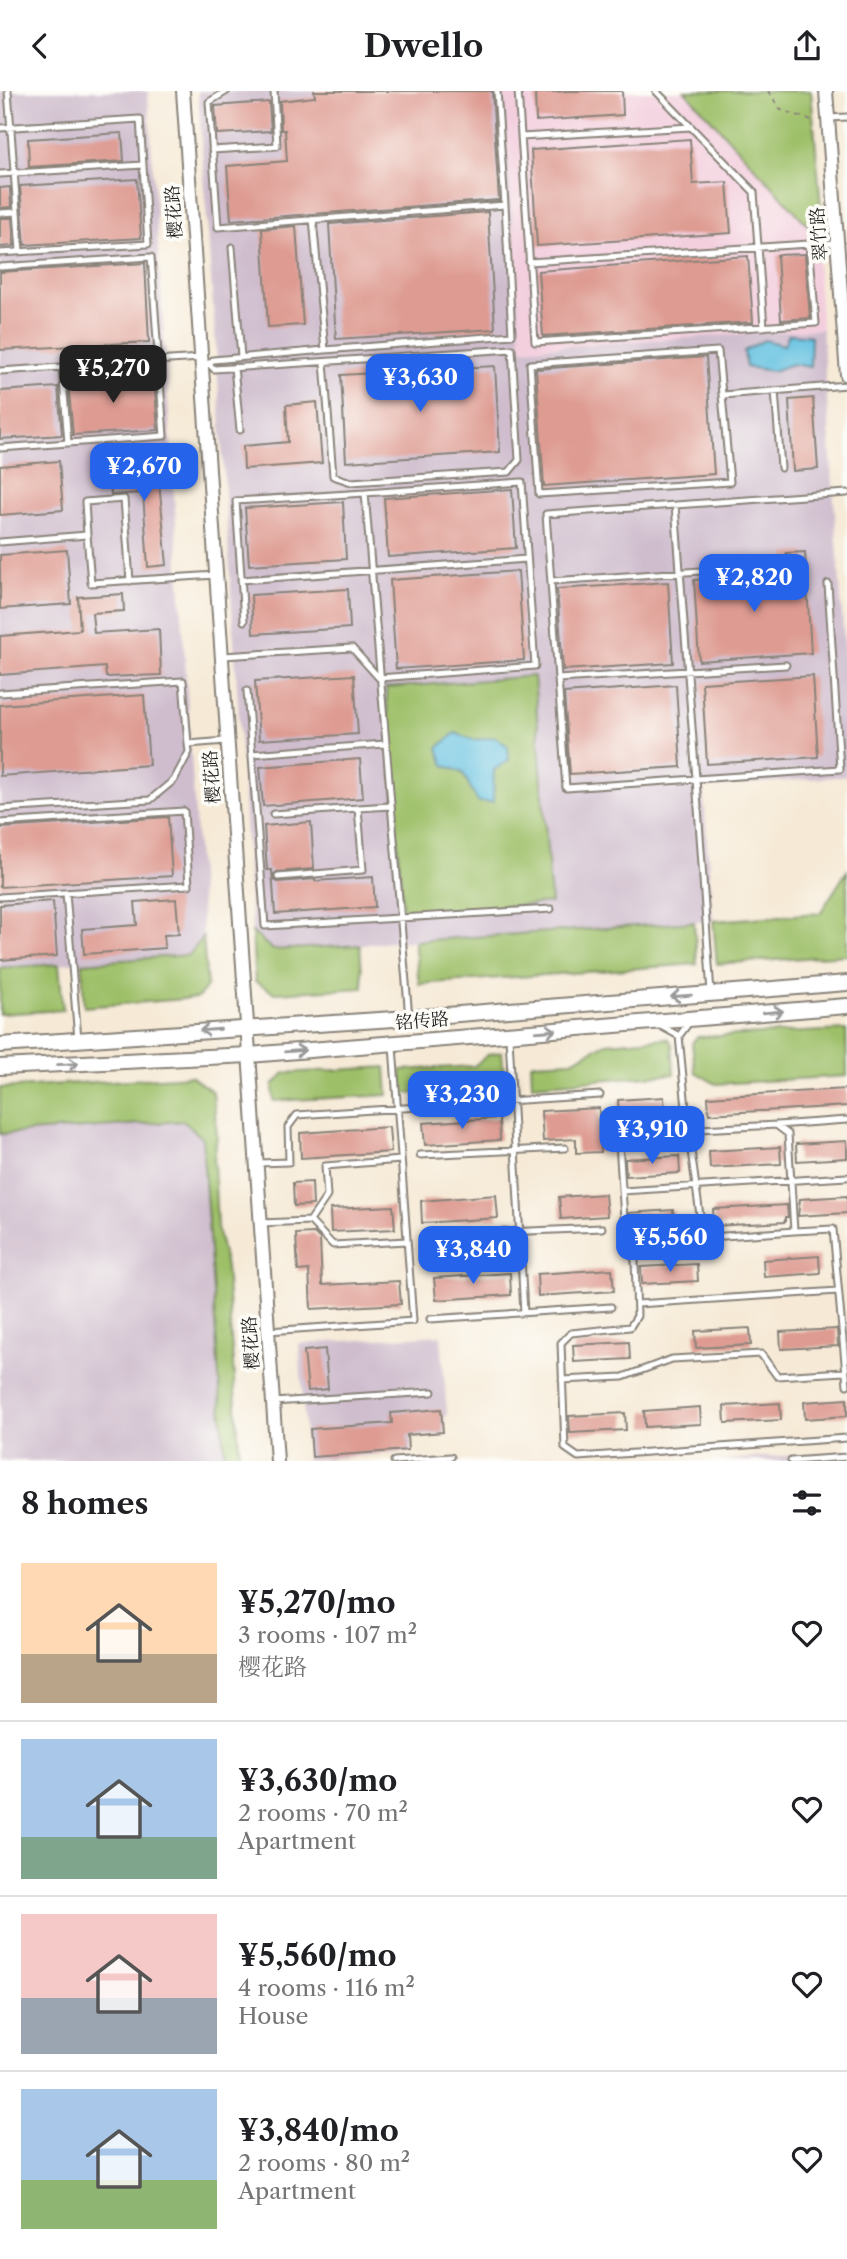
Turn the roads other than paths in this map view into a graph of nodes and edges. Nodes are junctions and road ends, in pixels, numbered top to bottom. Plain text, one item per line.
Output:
1 (8, 91) edge
2 (183, 91) edge
3 (227, 91) edge
4 (274, 91) edge
5 (497, 91) edge
6 (518, 91) edge
7 (656, 91) edge
8 (826, 91) edge
9 (847, 117) edge
10 (828, 122) junction
11 (691, 127) junction
12 (0, 128) edge
13 (10, 128) junction
14 (521, 137) junction
15 (212, 150) junction
16 (143, 165) junction
17 (0, 174) edge
18 (14, 174) junction
19 (505, 205) junction
20 (17, 212) junction
21 (0, 213) edge
22 (313, 219) junction
23 (837, 243) junction
24 (809, 244) junction
25 (232, 247) dead end
26 (758, 247) junction
27 (20, 251) junction
28 (0, 253) edge
29 (529, 262) junction
30 (0, 267) edge
31 (764, 327) junction
32 (325, 350) junction
33 (241, 357) junction
34 (159, 361) junction
35 (204, 362) junction
36 (324, 362) junction
37 (62, 367) junction
38 (233, 367) junction
39 (0, 371) edge
40 (847, 375) edge
41 (847, 385) edge
42 (775, 391) junction
43 (723, 395) junction
44 (240, 429) dead end
45 (68, 443) junction
46 (0, 448) edge
47 (781, 468) dead end
48 (365, 493) junction
49 (847, 493) edge
50 (675, 505) junction
51 (87, 535) junction
52 (0, 542) edge
53 (527, 559) junction
54 (775, 566) dead end
55 (371, 571) junction
56 (680, 574) junction
57 (216, 575) junction
58 (241, 580) junction
59 (130, 581) junction
60 (551, 581) junction
61 (828, 584) dead end
62 (244, 621) dead end
63 (222, 656) junction
64 (786, 665) dead end
65 (688, 670) junction
66 (379, 678) junction
67 (558, 679) junction
68 (247, 691) dead end
69 (0, 693) edge
70 (228, 741) junction
71 (188, 744) junction
72 (385, 744) junction
73 (252, 754) junction
74 (696, 779) junction
75 (390, 806) junction
76 (358, 808) junction
77 (0, 809) edge
78 (273, 814) dead end
79 (0, 823) edge
80 (278, 877) dead end
81 (66, 893) junction
82 (0, 897) edge
83 (551, 909) dead end
84 (400, 919) junction
85 (847, 983) edge
86 (711, 994) junction
87 (847, 1006) edge
88 (409, 1018) junction
89 (693, 1019) junction
90 (653, 1022) junction
91 (247, 1028) junction
92 (508, 1034) junction
93 (679, 1036) junction
94 (78, 1039) junction
95 (392, 1043) junction
96 (0, 1045) edge
97 (249, 1055) junction
98 (0, 1067) edge
99 (600, 1095) dead end
100 (512, 1099) junction
101 (397, 1108) junction
102 (847, 1120) edge
103 (776, 1125) junction
104 (688, 1129) junction
105 (565, 1148) dead end
106 (515, 1150) junction
107 (420, 1155) dead end
108 (401, 1160) junction
109 (256, 1163) junction
110 (847, 1177) edge
111 (791, 1181) junction
112 (696, 1187) junction
113 (622, 1191) junction
114 (310, 1221) junction
115 (261, 1223) junction
116 (601, 1228) dead end
117 (519, 1231) junction
118 (794, 1231) junction
119 (434, 1235) dead end
120 (704, 1237) junction
121 (407, 1241) junction
122 (628, 1243) junction
123 (838, 1291) junction
124 (637, 1304) junction
125 (611, 1307) dead end
126 (847, 1308) edge
127 (839, 1309) junction
128 (524, 1313) junction
129 (430, 1319) dead end
130 (268, 1331) junction
131 (844, 1372) junction
132 (562, 1380) junction
133 (847, 1385) edge
134 (432, 1392) dead end
135 (273, 1402) junction
136 (847, 1438) edge
137 (451, 1457) dead end
138 (847, 1457) edge
139 (277, 1461) edge
140 (394, 1461) edge
141 (791, 1461) edge

1 - 13 lane
2 - 35 street, 樱花路
3 - 15 lane
4 - 15 lane
5 - 19 lane
6 - 14 lane
7 - 11 lane
8 - 10 street, 翠竹路
9 - 10 lane
10 - 23 street, 翠竹路
11 - 14 lane
11 - 26 lane
12 - 13 lane
13 - 16 lane
13 - 18 lane
14 - 29 lane
15 - 22 lane
16 - 18 lane
16 - 27 lane
17 - 18 lane
18 - 20 lane
19 - 22 lane
19 - 32 lane
20 - 21 lane
20 - 27 lane
22 - 32 lane
23 - 24 lane
23 - 40 street, 翠竹路
24 - 26 lane
24 - 31 lane
25 - 33 lane
26 - 29 lane
26 - 31 lane
27 - 28 lane
29 - 31 lane
30 - 34 lane
32 - 33 lane
33 - 35 lane
34 - 35 lane
34 - 37 lane
34 - 45 lane
35 - 38 lane
35 - 57 street, 樱花路
36 - 36 lane
36 - 38 lane
37 - 39 lane
37 - 45 lane
38 - 44 lane
41 - 42 lane
42 - 43 lane
42 - 47 lane
43 - 43 lane
45 - 46 lane
48 - 53 lane
48 - 55 lane
48 - 58 lane
49 - 50 lane
50 - 56 lane
50 - 60 lane
51 - 52 lane
51 - 59 lane
51 - 59 lane
53 - 55 lane
53 - 66 lane
54 - 56 lane
55 - 58 lane
55 - 66 lane
56 - 60 lane
56 - 65 lane
57 - 59 lane
57 - 63 street, 樱花路
58 - 62 lane
60 - 67 lane
61 - 74 lane
63 - 66 lane
63 - 70 street, 樱花路
64 - 65 lane
65 - 67 lane
65 - 74 lane
66 - 72 lane
67 - 74 lane
68 - 73 lane
69 - 71 lane
70 - 71 lane
70 - 91 street, 樱花路
71 - 77 lane
72 - 73 lane
72 - 75 lane
73 - 84 lane
74 - 86 lane
75 - 76 lane
75 - 84 lane
76 - 78 lane
76 - 80 lane
79 - 81 lane
81 - 82 lane
81 - 94 lane
83 - 84 lane
84 - 88 lane
85 - 86 main road, 铭传路
86 -> 88 main road, 铭传路
89 -> 87 main road, 铭传路
88 - 91 main road, 铭传路
89 - 90 main road, 铭传路
89 - 93 lane
92 -> 90 main road, 铭传路
90 - 93 lane
91 -> 94 main road, 铭传路
91 - 97 street, 樱花路
92 - 95 main road, 铭传路
92 - 100 lane
93 - 104 lane
94 - 96 main road, 铭传路
97 -> 95 main road, 铭传路
95 - 101 lane
98 -> 97 main road, 铭传路
97 - 109 street, 樱花路
99 - 100 lane
100 - 101 lane
100 - 106 lane
101 - 108 lane
101 - 109 lane
102 - 103 lane
103 - 104 lane
103 - 111 lane
104 - 112 lane
104 - 113 lane
105 - 106 lane
106 - 107 lane
106 - 117 lane
108 - 114 lane
108 - 121 lane
109 - 115 street, 樱花路
110 - 111 lane
111 - 112 lane
111 - 118 lane
112 - 113 lane
112 - 120 lane
113 - 122 lane
114 - 115 lane
114 - 121 lane
115 - 130 street, 樱花路
116 - 117 lane
117 - 119 lane
117 - 128 lane
118 - 120 lane
118 - 123 lane
120 - 122 lane
121 - 130 lane
122 - 124 lane
123 - 124 lane
123 - 127 lane
124 - 132 lane
125 - 128 lane
126 - 127 lane
127 - 131 lane
128 - 129 lane
130 - 135 street, 樱花路
131 - 132 lane
131 - 133 lane
132 - 136 lane
134 - 135 lane
135 - 139 street, 樱花路
137 - 140 lane
138 - 141 lane

